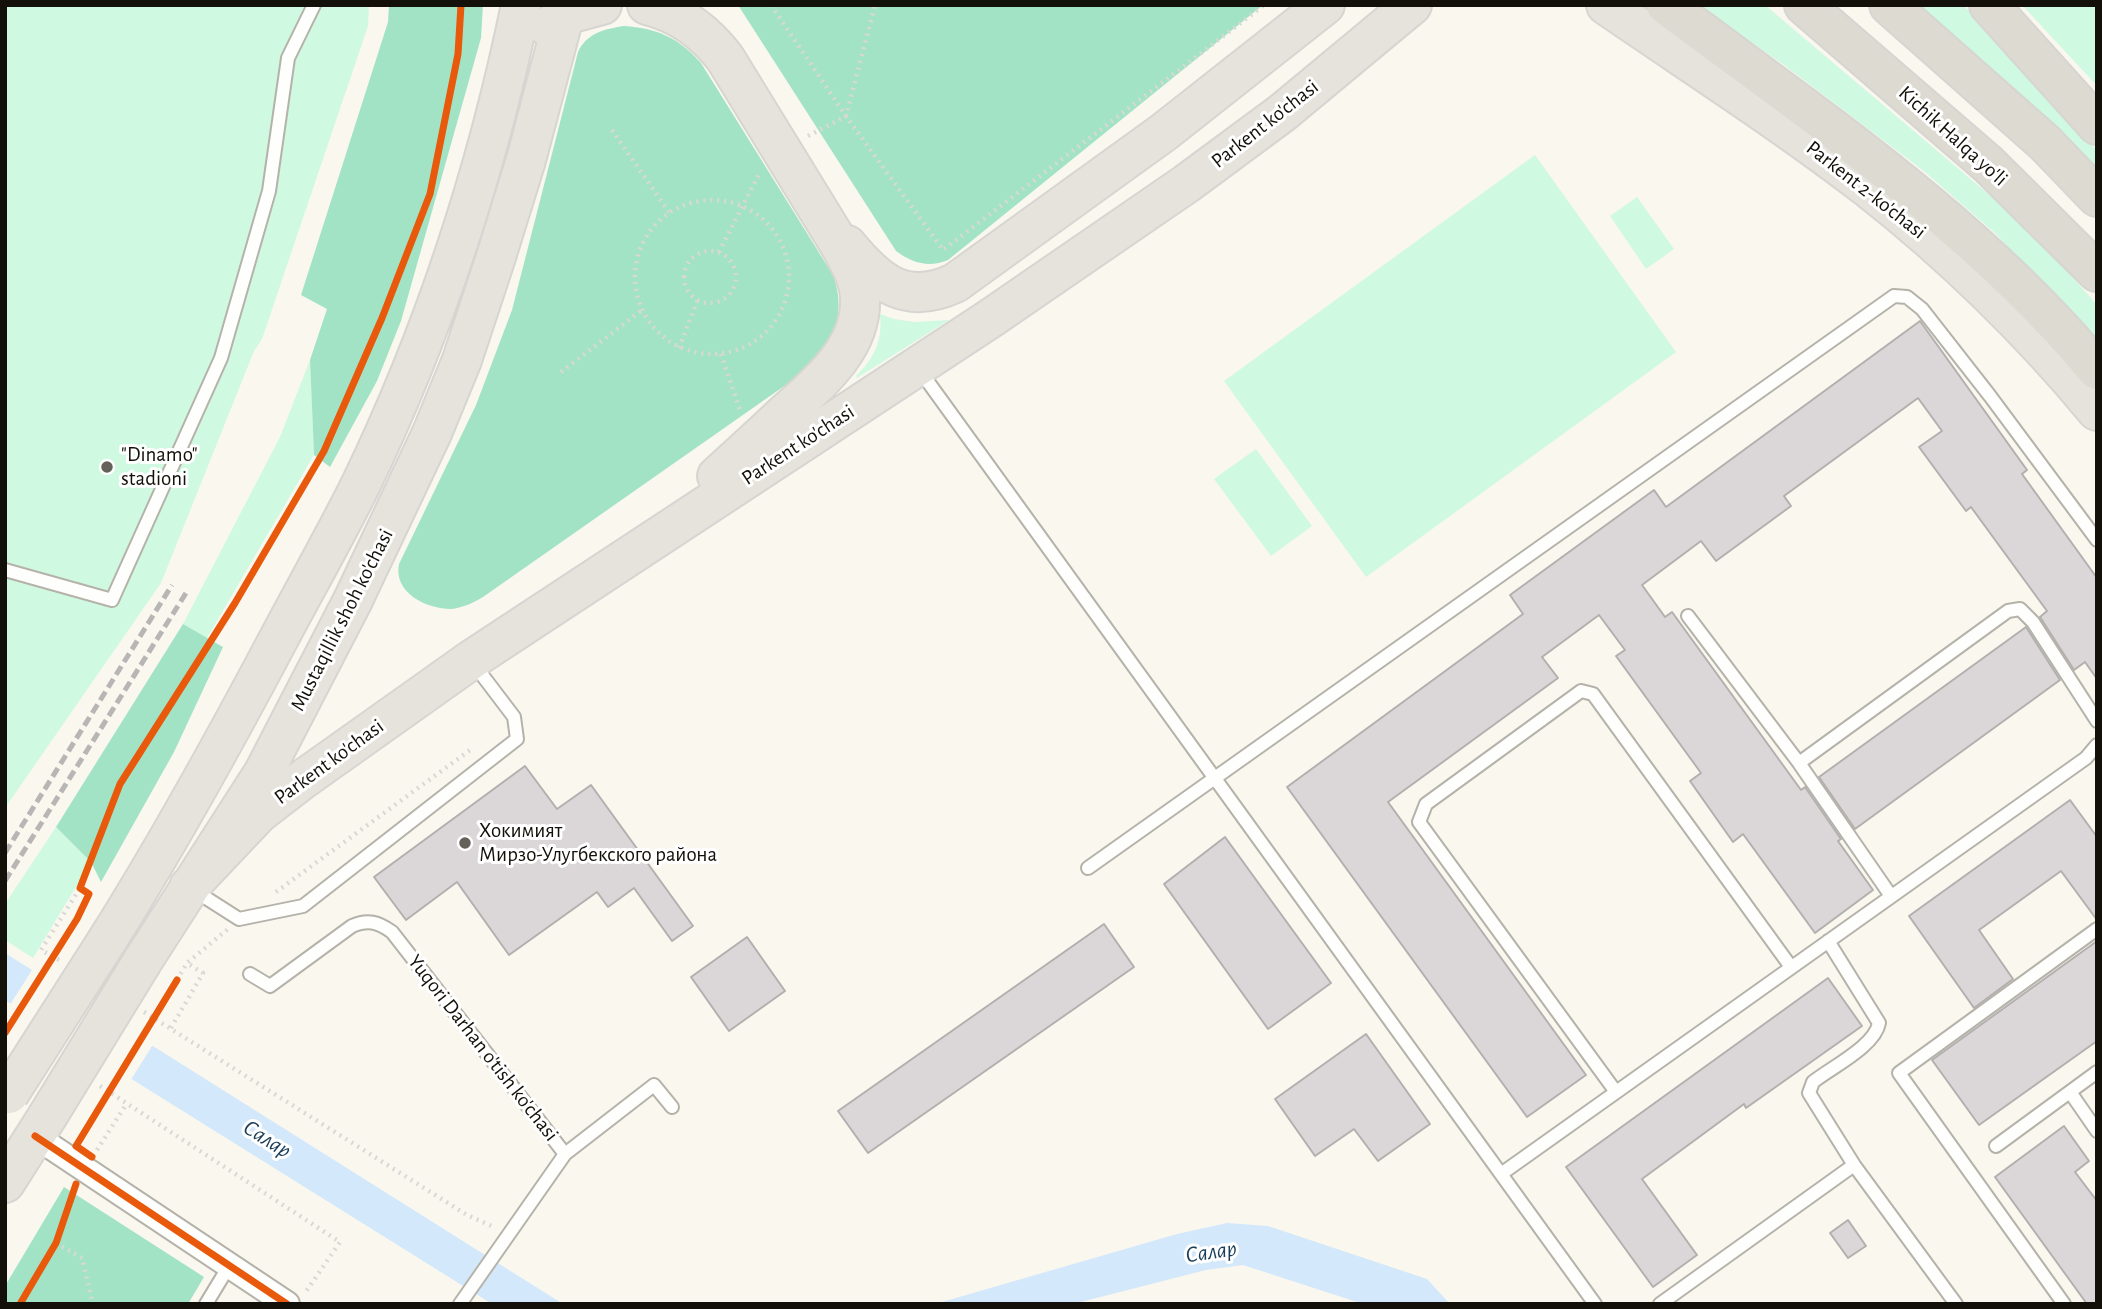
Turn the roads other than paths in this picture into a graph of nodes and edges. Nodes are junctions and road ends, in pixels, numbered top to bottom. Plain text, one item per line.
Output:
1 (314, 5) edge
2 (521, 5) edge
3 (602, 5) edge
4 (647, 5) edge
5 (703, 5) edge
6 (1325, 5) edge
7 (1606, 5) edge
8 (1666, 5) edge
9 (1804, 5) edge
10 (1889, 5) edge
11 (1989, 5) edge
12 (566, 10) edge
13 (1410, 10) edge
14 (734, 71) junction
15 (507, 74) junction
16 (2097, 125) edge
17 (2097, 197) edge
18 (817, 205) junction
19 (2097, 272) edge
20 (917, 367) junction
21 (2097, 370) edge
22 (2097, 411) edge
23 (2097, 540) edge
24 (630, 556) junction
25 (5, 570) edge
26 (1688, 616) dead end
27 (471, 660) junction
28 (2097, 722) edge
29 (2097, 745) edge
30 (1799, 763) junction
31 (1088, 868) dead end
32 (189, 887) junction
33 (1891, 896) junction
34 (2097, 929) edge
35 (1828, 942) junction
36 (1791, 967) junction
37 (250, 974) dead end
38 (2097, 1072) edge
39 (1616, 1092) junction
40 (2070, 1092) junction
41 (7, 1097) edge
42 (672, 1107) dead end
43 (41, 1126) junction
44 (2097, 1130) edge
45 (1996, 1146) dead end
46 (565, 1153) junction
47 (1854, 1164) junction
48 (1501, 1174) junction
49 (5, 1183) edge
50 (229, 1266) junction
51 (206, 1304) edge
52 (287, 1304) edge
53 (460, 1304) edge
54 (1595, 1304) edge
55 (1660, 1304) edge
56 (1956, 1304) edge
57 (2064, 1304) edge

1 - 25 lane
2 - 15 main road
3 - 12 main road
4 - 14 main road
5 - 14 main road
6 - 18 main road
7 - 22 main road, Parkent 2-ko'chasi
8 - 21 highway
9 - 19 highway, Kichik Halqa yo'li
10 - 17 highway
11 - 16 highway
12 - 15 main road
12 - 32 main road, Mustaqillik shoh ko'chasi
13 - 20 main road, Parkent ko'chasi
14 - 18 main road
15 - 41 main road, bridge
18 - 24 main road
20 - 24 main road, Parkent ko'chasi
20 - 48 lane
23 - 31 lane
24 - 27 main road, Parkent ko'chasi
26 - 30 lane
27 - 32 main road, Parkent ko'chasi
27 - 32 lane
28 - 30 lane
29 - 33 lane
30 - 33 lane
32 - 43 main road, Mustaqillik shoh ko'chasi, bridge
33 - 35 lane
34 - 57 lane
35 - 36 lane
35 - 47 lane
36 - 39 lane
36 - 39 lane
37 - 46 lane, Yuqori Darhan o'tish ko'chasi
38 - 40 lane
39 - 48 lane
40 - 44 lane
40 - 45 lane
42 - 46 lane
43 - 49 main road, Mustaqillik shoh ko'chasi
43 - 50 street
46 - 53 lane, Yuqori Darhan o'tish ko'chasi
47 - 55 lane
47 - 56 lane
48 - 54 lane
50 - 51 lane
50 - 52 street

